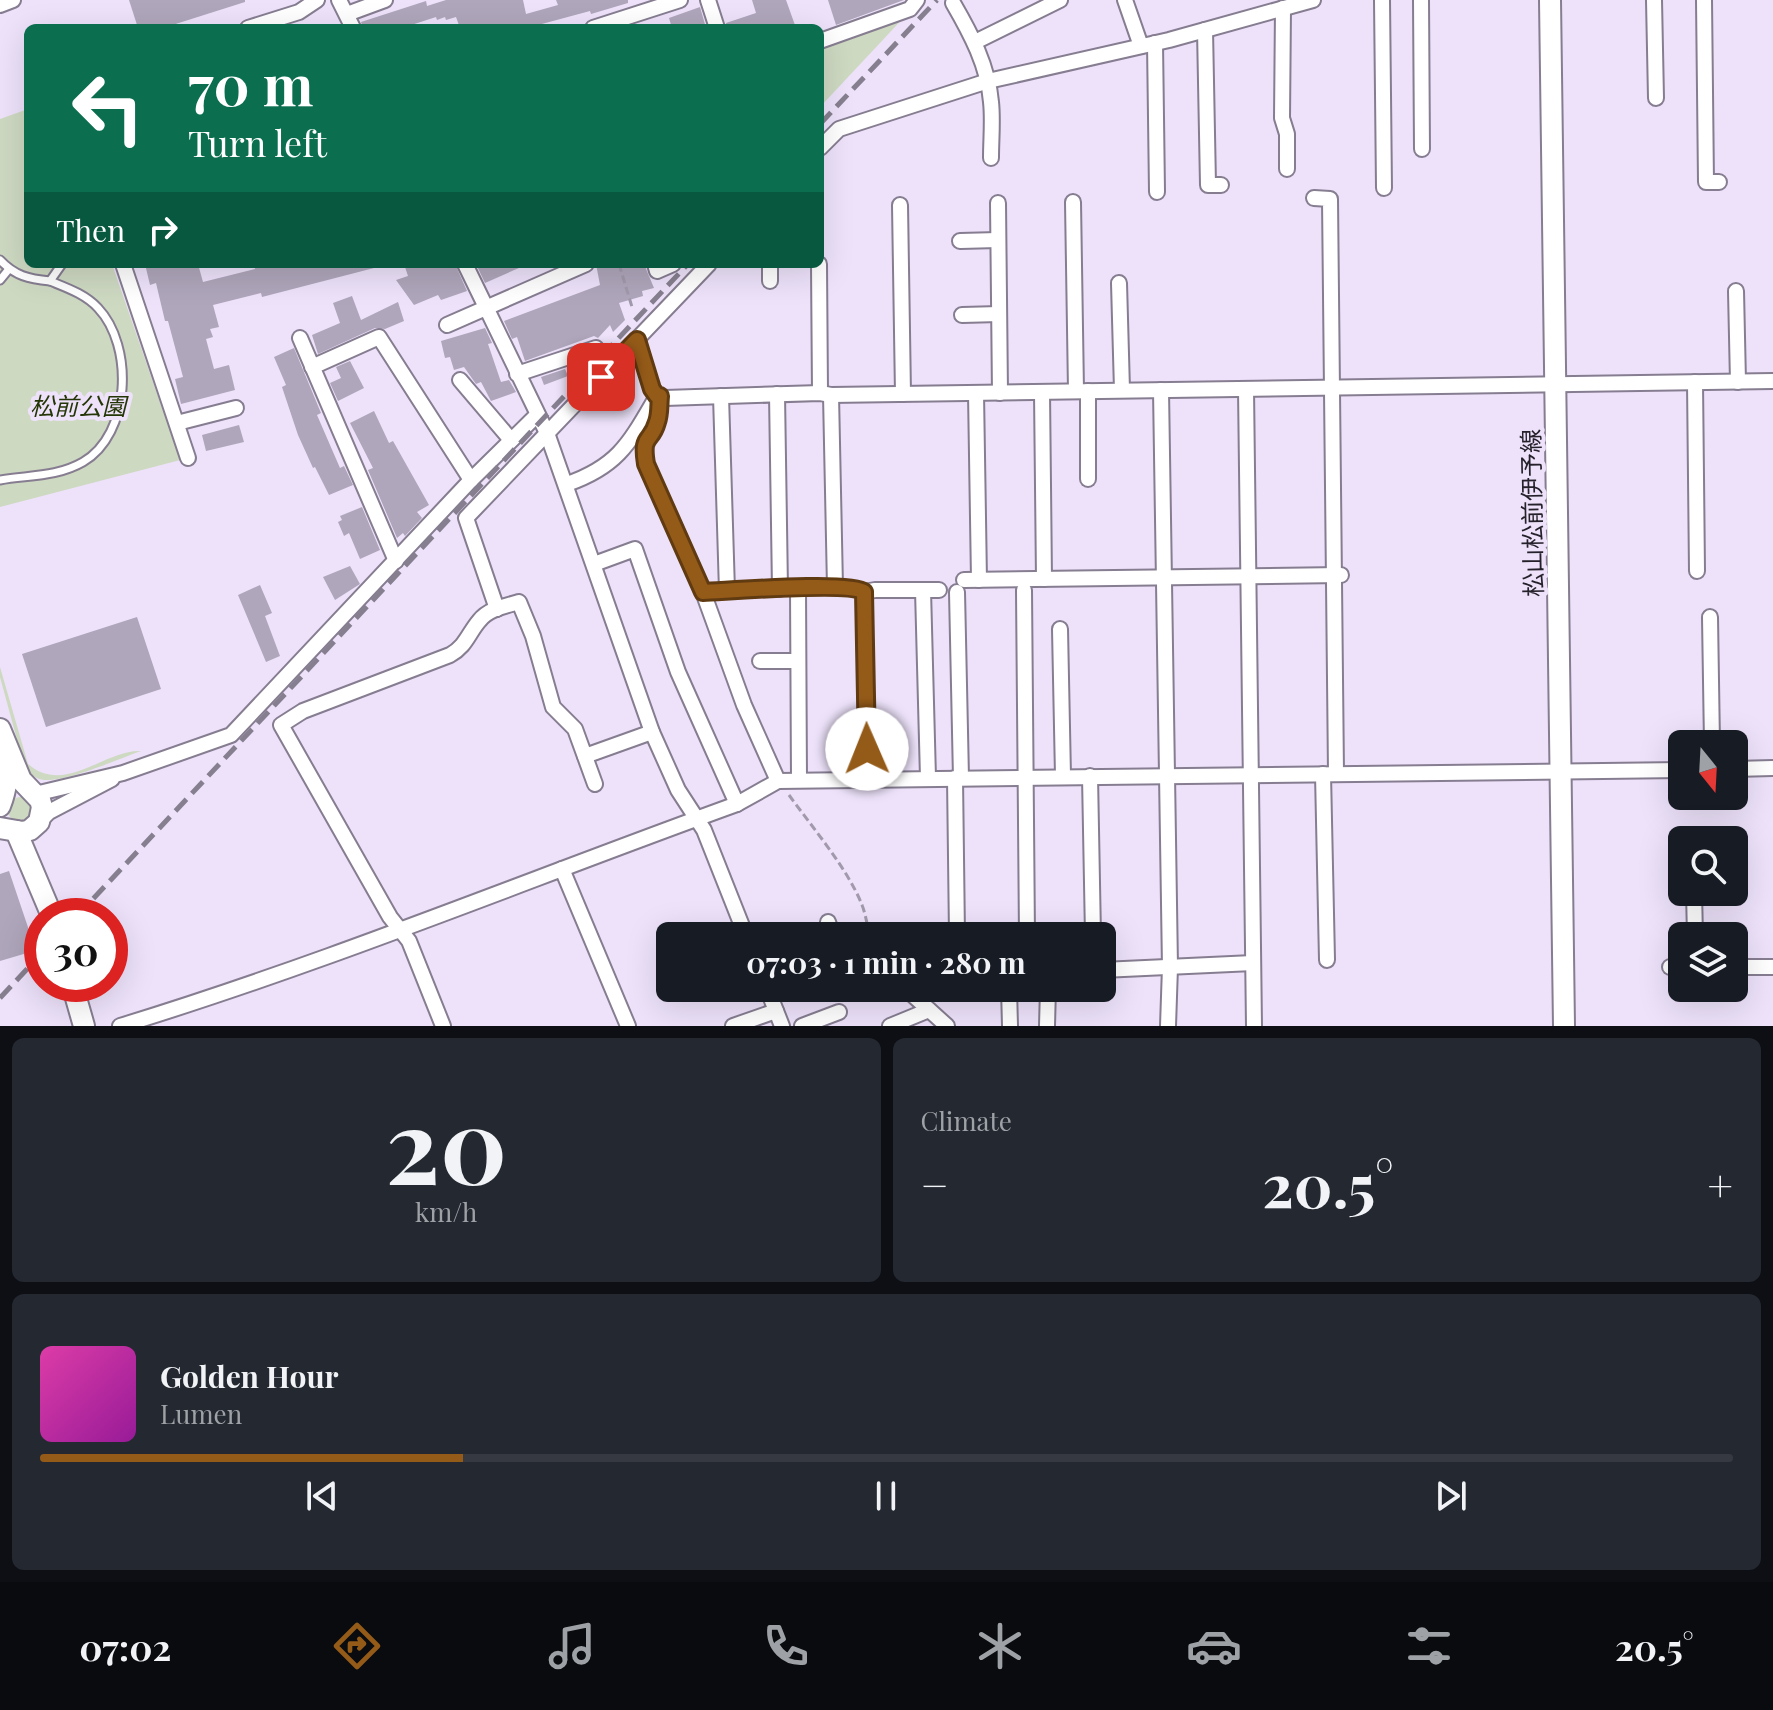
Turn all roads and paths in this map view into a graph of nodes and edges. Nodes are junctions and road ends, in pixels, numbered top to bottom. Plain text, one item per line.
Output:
1 (13, 0) edge
2 (317, 0) edge
3 (339, 0) edge
4 (385, 0) edge
5 (680, 0) edge
6 (708, 0) edge
7 (917, 0) edge
8 (1060, 0) edge
9 (1125, 0) edge
10 (1313, 0) edge
11 (1382, 0) edge
12 (1421, 0) edge
13 (1550, 0) edge
14 (1654, 0) edge
15 (1704, 0) edge
16 (953, 3) dead end
17 (0, 5) edge
18 (1262, 7) edge
19 (1283, 8) junction
20 (350, 21) edge
21 (261, 24) edge
22 (605, 24) edge
23 (716, 24) edge
24 (1205, 30) junction
25 (824, 40) edge
26 (975, 42) junction
27 (1148, 44) junction
28 (988, 81) junction
29 (1656, 98) dead end
30 (824, 144) edge
31 (1422, 149) dead end
32 (991, 158) dead end
33 (1287, 169) dead end
34 (1719, 182) dead end
35 (1221, 185) dead end
36 (1384, 188) dead end
37 (1157, 192) dead end
38 (1314, 198) dead end
39 (1073, 202) dead end
40 (998, 203) dead end
41 (900, 205) dead end
42 (998, 240) junction
43 (960, 241) dead end
44 (0, 260) edge
45 (59, 268) edge
46 (124, 268) edge
47 (467, 268) edge
48 (577, 268) edge
49 (620, 268) edge
50 (705, 268) edge
51 (770, 268) edge
52 (819, 268) edge
53 (9, 269) junction
54 (0, 280) edge
55 (50, 281) junction
56 (770, 281) dead end
57 (1119, 283) dead end
58 (1736, 291) dead end
59 (485, 307) junction
60 (632, 307) dead end
61 (999, 314) junction
62 (962, 315) dead end
63 (447, 325) dead end
64 (300, 338) dead end
65 (637, 340) junction
66 (596, 348) dead end
67 (312, 367) junction
68 (517, 374) junction
69 (460, 380) dead end
70 (1773, 381) edge
71 (1695, 382) junction
72 (1738, 382) junction
73 (1555, 384) junction
74 (1332, 387) junction
75 (1246, 389) junction
76 (1122, 390) junction
77 (1161, 390) junction
78 (1082, 391) junction
79 (1042, 392) junction
80 (976, 393) junction
81 (1000, 393) junction
82 (777, 394) junction
83 (825, 394) junction
84 (903, 394) junction
85 (658, 396) junction
86 (721, 396) junction
87 (236, 408) dead end
88 (537, 415) junction
89 (177, 423) junction
90 (547, 433) junction
91 (511, 440) junction
92 (188, 458) dead end
93 (1088, 479) dead end
94 (0, 480) edge
95 (471, 480) junction
96 (567, 484) junction
97 (396, 561) junction
98 (594, 564) junction
99 (1697, 571) dead end
100 (1337, 575) junction
101 (1164, 577) junction
102 (1248, 577) junction
103 (1044, 579) junction
104 (967, 584) junction
105 (835, 587) junction
106 (780, 589) junction
107 (798, 589) junction
108 (923, 590) junction
109 (939, 590) dead end
110 (1024, 590) dead end
111 (727, 591) junction
112 (703, 592) junction
113 (864, 592) junction
114 (497, 609) junction
115 (1710, 617) dead end
116 (1060, 629) dead end
117 (760, 661) dead end
118 (798, 661) junction
119 (1712, 730) edge
120 (0, 731) edge
121 (652, 732) junction
122 (585, 756) junction
123 (1773, 768) edge
124 (1748, 769) edge
125 (1668, 770) edge
126 (1561, 772) junction
127 (123, 773) junction
128 (1329, 774) junction
129 (1167, 775) junction
130 (1251, 775) junction
131 (1063, 776) junction
132 (1090, 776) junction
133 (1025, 777) junction
134 (928, 778) junction
135 (958, 778) junction
136 (867, 779) junction
137 (799, 780) junction
138 (778, 781) junction
139 (595, 784) dead end
140 (34, 793) junction
141 (737, 804) junction
142 (11, 816) edge
143 (696, 819) junction
144 (562, 869) junction
145 (45, 898) edge
146 (740, 922) edge
147 (866, 922) edge
148 (957, 922) edge
149 (1027, 922) edge
150 (1093, 922) edge
151 (400, 929) junction
152 (1327, 960) dead end
153 (1253, 963) junction
154 (1170, 967) junction
155 (1748, 967) edge
156 (1773, 967) edge
157 (1116, 969) edge
158 (77, 1002) edge
159 (772, 1002) edge
160 (1009, 1002) edge
161 (1048, 1002) edge
162 (776, 1011) junction
163 (839, 1012) dead end
164 (921, 1017) edge
165 (84, 1026) edge
166 (120, 1026) edge
167 (443, 1026) edge
168 (628, 1026) edge
169 (733, 1026) edge
170 (782, 1026) edge
171 (802, 1026) edge
172 (890, 1026) edge
173 (947, 1026) edge
174 (1010, 1026) edge
175 (1047, 1026) edge
176 (1168, 1026) edge
177 (1254, 1026) edge
178 (1564, 1026) edge

1 - 17 street
2 - 21 street
3 - 20 street
4 - 20 street
5 - 22 street
6 - 23 street
7 - 25 street
8 - 26 street
9 - 27 street
10 - 19 street
11 - 36 street
12 - 31 street
13 - 73 main road, 松山松前伊予線
14 - 29 street
15 - 34 street
16 - 26 street
18 - 19 street
18 - 24 street
19 - 33 street
24 - 27 street
24 - 35 street
26 - 28 street
27 - 28 street
27 - 37 street
28 - 30 street
28 - 32 street
38 - 74 street
39 - 78 street
40 - 42 street
41 - 84 street
42 - 43 street
42 - 61 street
44 - 53 lane
45 - 55 lane
46 - 89 street
47 - 59 street
48 - 59 street
49 - 60 path
50 - 65 street
51 - 56 street
52 - 83 street
53 - 54 lane
53 - 55 lane
55 - 94 lane
57 - 76 street
58 - 72 street
59 - 63 street
59 - 68 street
61 - 62 street
61 - 81 street
64 - 67 street
65 - 85 street
65 - 90 street
66 - 68 street
67 - 95 street
67 - 97 street
68 - 88 street
69 - 91 street
70 - 72 street
71 - 72 street
71 - 73 street
71 - 99 street
73 - 74 street
73 - 126 main road, 松山松前伊予線
74 - 75 street
74 - 100 street
75 - 77 street
75 - 102 street
76 - 77 street
76 - 78 street
77 - 101 street
78 - 79 street
78 - 93 street
79 - 81 street
79 - 103 street
80 - 81 street
80 - 84 street
80 - 104 street
82 - 83 street
82 - 86 street
82 - 106 street
83 - 84 street
83 - 105 street
85 - 86 street
85 - 96 street
85 - 112 street
86 - 111 street
87 - 89 street
88 - 90 street
88 - 91 street
89 - 92 street
90 - 96 street
90 - 114 street
91 - 95 street
95 - 97 street
96 - 98 street
97 - 127 street
98 - 121 street
98 - 141 street
100 - 102 street
100 - 128 street
101 - 102 street
101 - 103 street
101 - 129 street
102 - 130 street
103 - 104 street
104 - 135 street
105 - 107 street
105 - 113 street
106 - 107 street
106 - 111 street
107 - 118 street
108 - 109 street
108 - 113 street
108 - 134 street
110 - 133 street
111 - 112 street
112 - 138 street
113 - 136 street
114 - 122 street
114 - 151 street
115 - 119 street
116 - 131 street
117 - 118 street
118 - 137 street
120 - 140 main road
120 - 142 main road
121 - 122 street
121 - 143 street
122 - 139 street
123 - 124 street
125 - 126 street
126 - 128 street
126 - 178 main road, 松山松前伊予線
127 - 140 street
127 - 142 street
128 - 130 street
128 - 152 street
129 - 130 street
129 - 132 street
129 - 154 street
130 - 153 street
131 - 132 street
131 - 133 street
132 - 150 street
133 - 135 street
133 - 149 street
134 - 135 street
134 - 136 street
135 - 148 street
136 - 137 street
137 - 138 street
138 - 141 street
138 - 147 path
140 - 142 main road
140 - 142 main road
141 - 143 street
142 - 145 main road
143 - 144 street
143 - 146 street
144 - 151 street
144 - 168 street
151 - 166 street
151 - 167 street
153 - 154 street
153 - 177 street
154 - 157 street
154 - 176 street
155 - 156 street
158 - 165 main road
159 - 162 street
160 - 174 street
161 - 175 street
162 - 169 street
162 - 170 street
163 - 171 street
164 - 172 street
164 - 173 street

